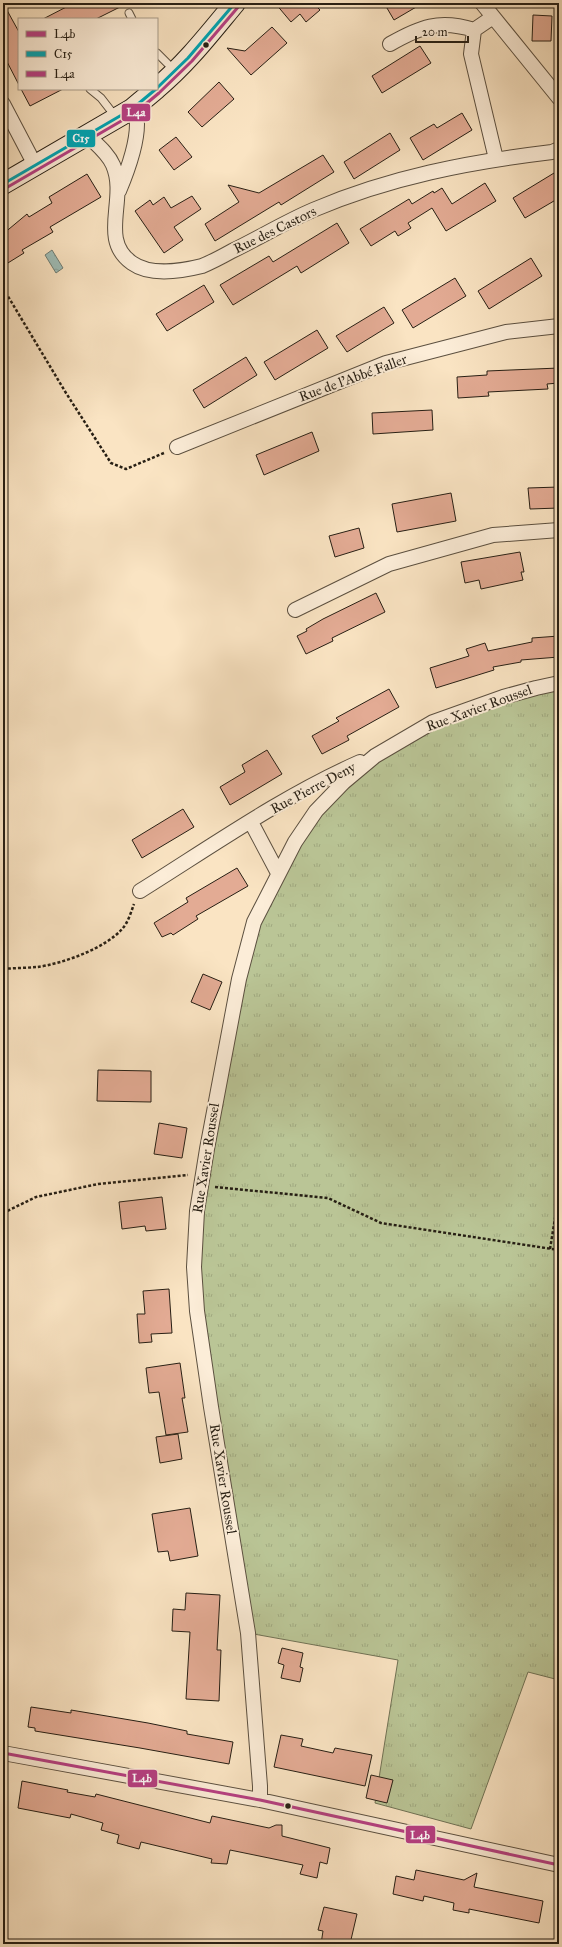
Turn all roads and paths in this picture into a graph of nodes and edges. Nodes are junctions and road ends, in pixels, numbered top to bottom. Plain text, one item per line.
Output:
1 (235, 3) edge
2 (482, 3) edge
3 (493, 16) junction
4 (474, 30) junction
5 (390, 44) dead end
6 (158, 54) edge
7 (176, 71) junction
8 (158, 86) edge
9 (91, 90) edge
10 (153, 90) edge
11 (559, 98) edge
12 (3, 104) edge
13 (124, 113) junction
14 (87, 136) junction
15 (559, 149) edge
16 (496, 159) junction
17 (35, 165) junction
18 (3, 184) edge
19 (119, 191) junction
20 (3, 288) edge
21 (559, 326) edge
22 (177, 447) joint
23 (559, 530) edge
24 (295, 610) dead end
25 (559, 684) edge
26 (375, 756) junction
27 (251, 822) junction
28 (278, 873) junction
29 (140, 891) joint
30 (3, 969) edge
31 (202, 1180) junction
32 (559, 1194) edge
33 (3, 1213) edge
34 (550, 1249) junction
35 (559, 1250) edge
36 (3, 1753) edge
37 (260, 1800) junction
38 (559, 1864) edge

1 - 7 street
2 - 3 street
3 - 4 street
3 - 11 street
4 - 5 street
4 - 16 street
6 - 7 lane
7 - 8 street
9 - 13 lane
10 - 13 street
12 - 17 street
13 - 14 street
13 - 19 street, Rue des Castors
14 - 17 street
14 - 19 street, Rue des Castors
15 - 16 street, Rue des Castors
16 - 19 street, Rue des Castors
17 - 18 street
20 - 22 path
21 - 22 street, Rue de l'Abbé Faller
23 - 24 street
25 - 26 street, Rue Xavier Roussel
26 - 27 street, Rue Pierre Deny
26 - 28 street, Rue Xavier Roussel
27 - 28 street
27 - 29 street, Rue Pierre Deny
28 - 31 street, Rue Xavier Roussel
29 - 30 path
31 - 33 path
31 - 34 path
31 - 37 street, Rue Xavier Roussel
32 - 34 path
34 - 35 path
36 - 37 street
37 - 38 street

